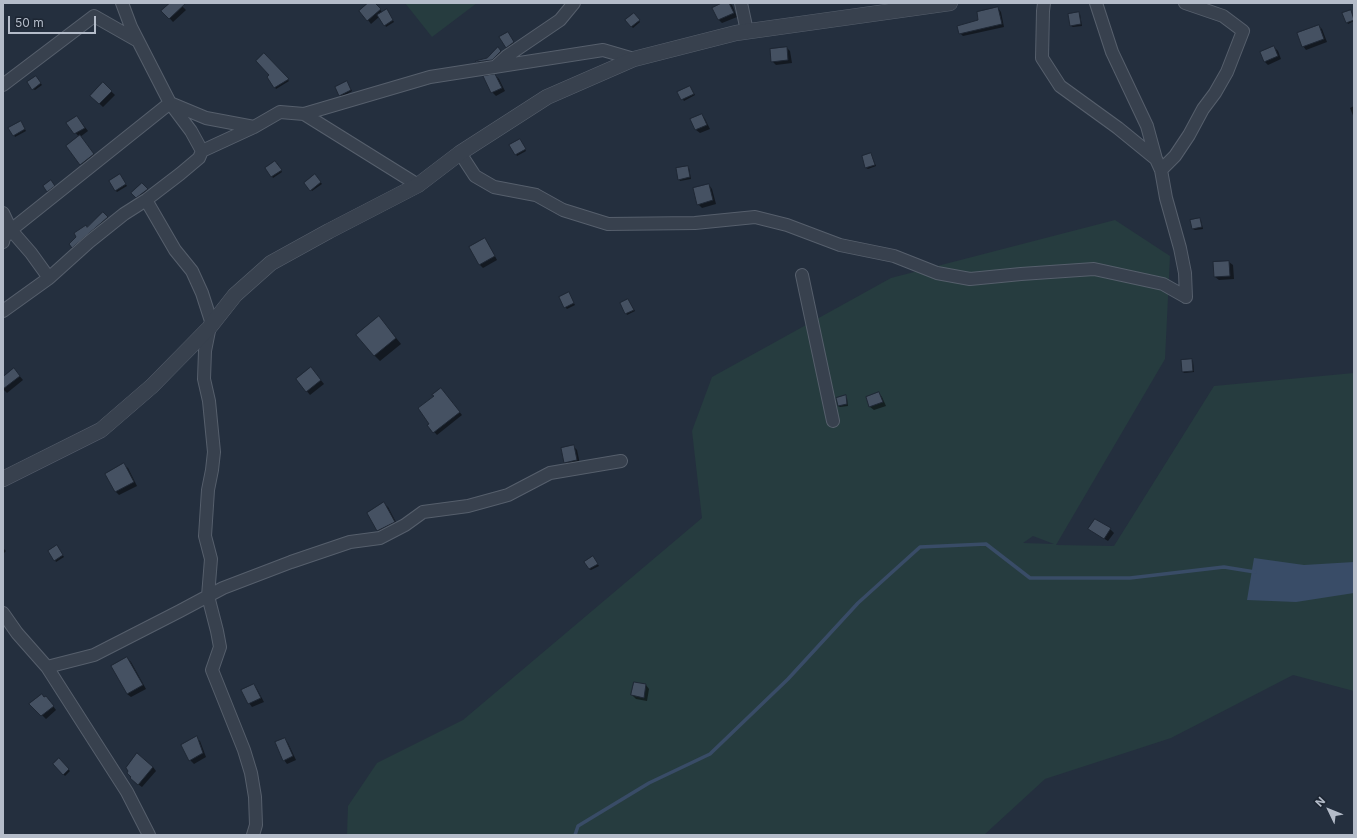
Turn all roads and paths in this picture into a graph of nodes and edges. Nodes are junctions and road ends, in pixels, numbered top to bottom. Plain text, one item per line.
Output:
1 (122, 3) edge
2 (574, 3) edge
3 (741, 3) edge
4 (950, 3) edge
5 (1044, 3) edge
6 (1096, 3) edge
7 (1185, 3) edge
8 (918, 5) edge
9 (747, 31) junction
10 (138, 41) junction
11 (634, 58) junction
12 (496, 67) junction
13 (3, 85) edge
14 (170, 103) junction
15 (304, 114) junction
16 (254, 127) junction
17 (202, 151) junction
18 (460, 153) junction
19 (1159, 164) junction
20 (418, 185) junction
21 (146, 200) junction
22 (3, 213) edge
23 (12, 230) junction
24 (3, 242) edge
25 (802, 275) dead end
26 (49, 278) junction
27 (3, 310) edge
28 (209, 328) junction
29 (833, 421) dead end
30 (621, 461) dead end
31 (3, 479) edge
32 (208, 596) junction
33 (3, 613) edge
34 (47, 667) junction
35 (149, 835) edge
36 (253, 835) edge

1 - 10 street
2 - 12 street
3 - 9 street
4 - 8 street
5 - 19 street
6 - 19 street
7 - 19 street
8 - 9 street
9 - 11 street
10 - 13 street
10 - 14 street
11 - 12 street
11 - 18 street
12 - 15 street
14 - 16 street
14 - 17 street
14 - 23 street
15 - 16 street
15 - 20 street
16 - 17 street
17 - 21 street
18 - 19 street
18 - 20 street
20 - 28 street
21 - 26 street
21 - 28 street
22 - 23 street
23 - 24 street
23 - 26 street
25 - 29 street
26 - 27 street
28 - 31 street
28 - 32 street
30 - 32 street
32 - 34 street
32 - 36 street
33 - 34 street
34 - 35 street

